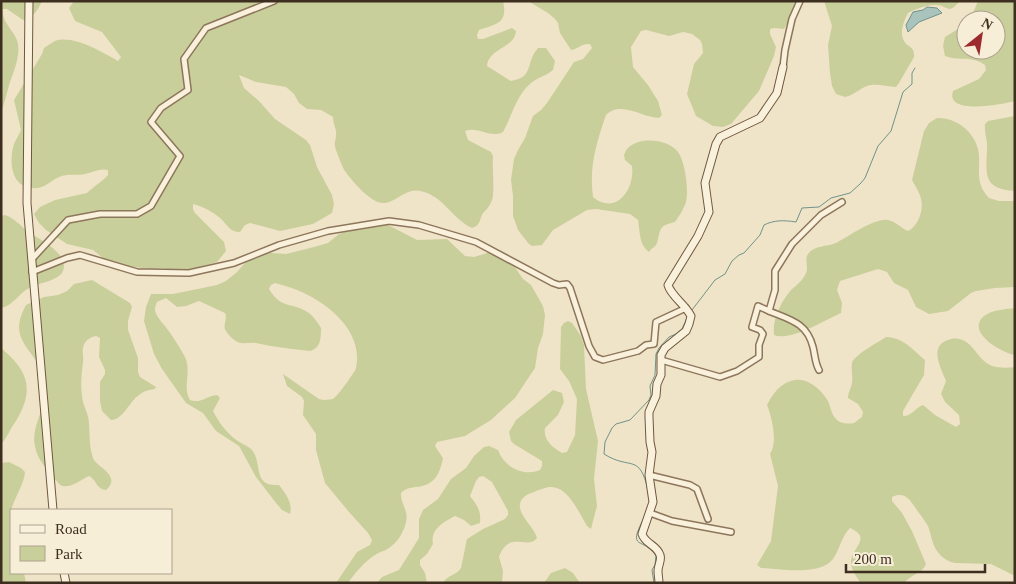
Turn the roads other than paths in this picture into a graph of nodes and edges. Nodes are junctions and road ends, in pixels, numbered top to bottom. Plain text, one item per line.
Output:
1 (29, 1) edge
2 (274, 1) edge
3 (800, 1) edge
4 (783, 67) joint
5 (842, 202) dead end
6 (32, 260) junction
7 (32, 272) junction
8 (689, 311) junction
9 (769, 311) junction
10 (661, 360) junction
11 (819, 370) dead end
12 (649, 475) junction
13 (53, 509) edge
14 (650, 513) junction
15 (708, 520) dead end
16 (731, 532) dead end
17 (659, 583) edge

1 - 6 street
2 - 6 street
3 - 4 street
4 - 8 street
5 - 9 street
6 - 7 street
7 - 8 street
7 - 13 street
8 - 10 street
9 - 10 street
9 - 11 street
10 - 12 street
12 - 14 street
12 - 15 street
14 - 16 street
14 - 17 street

